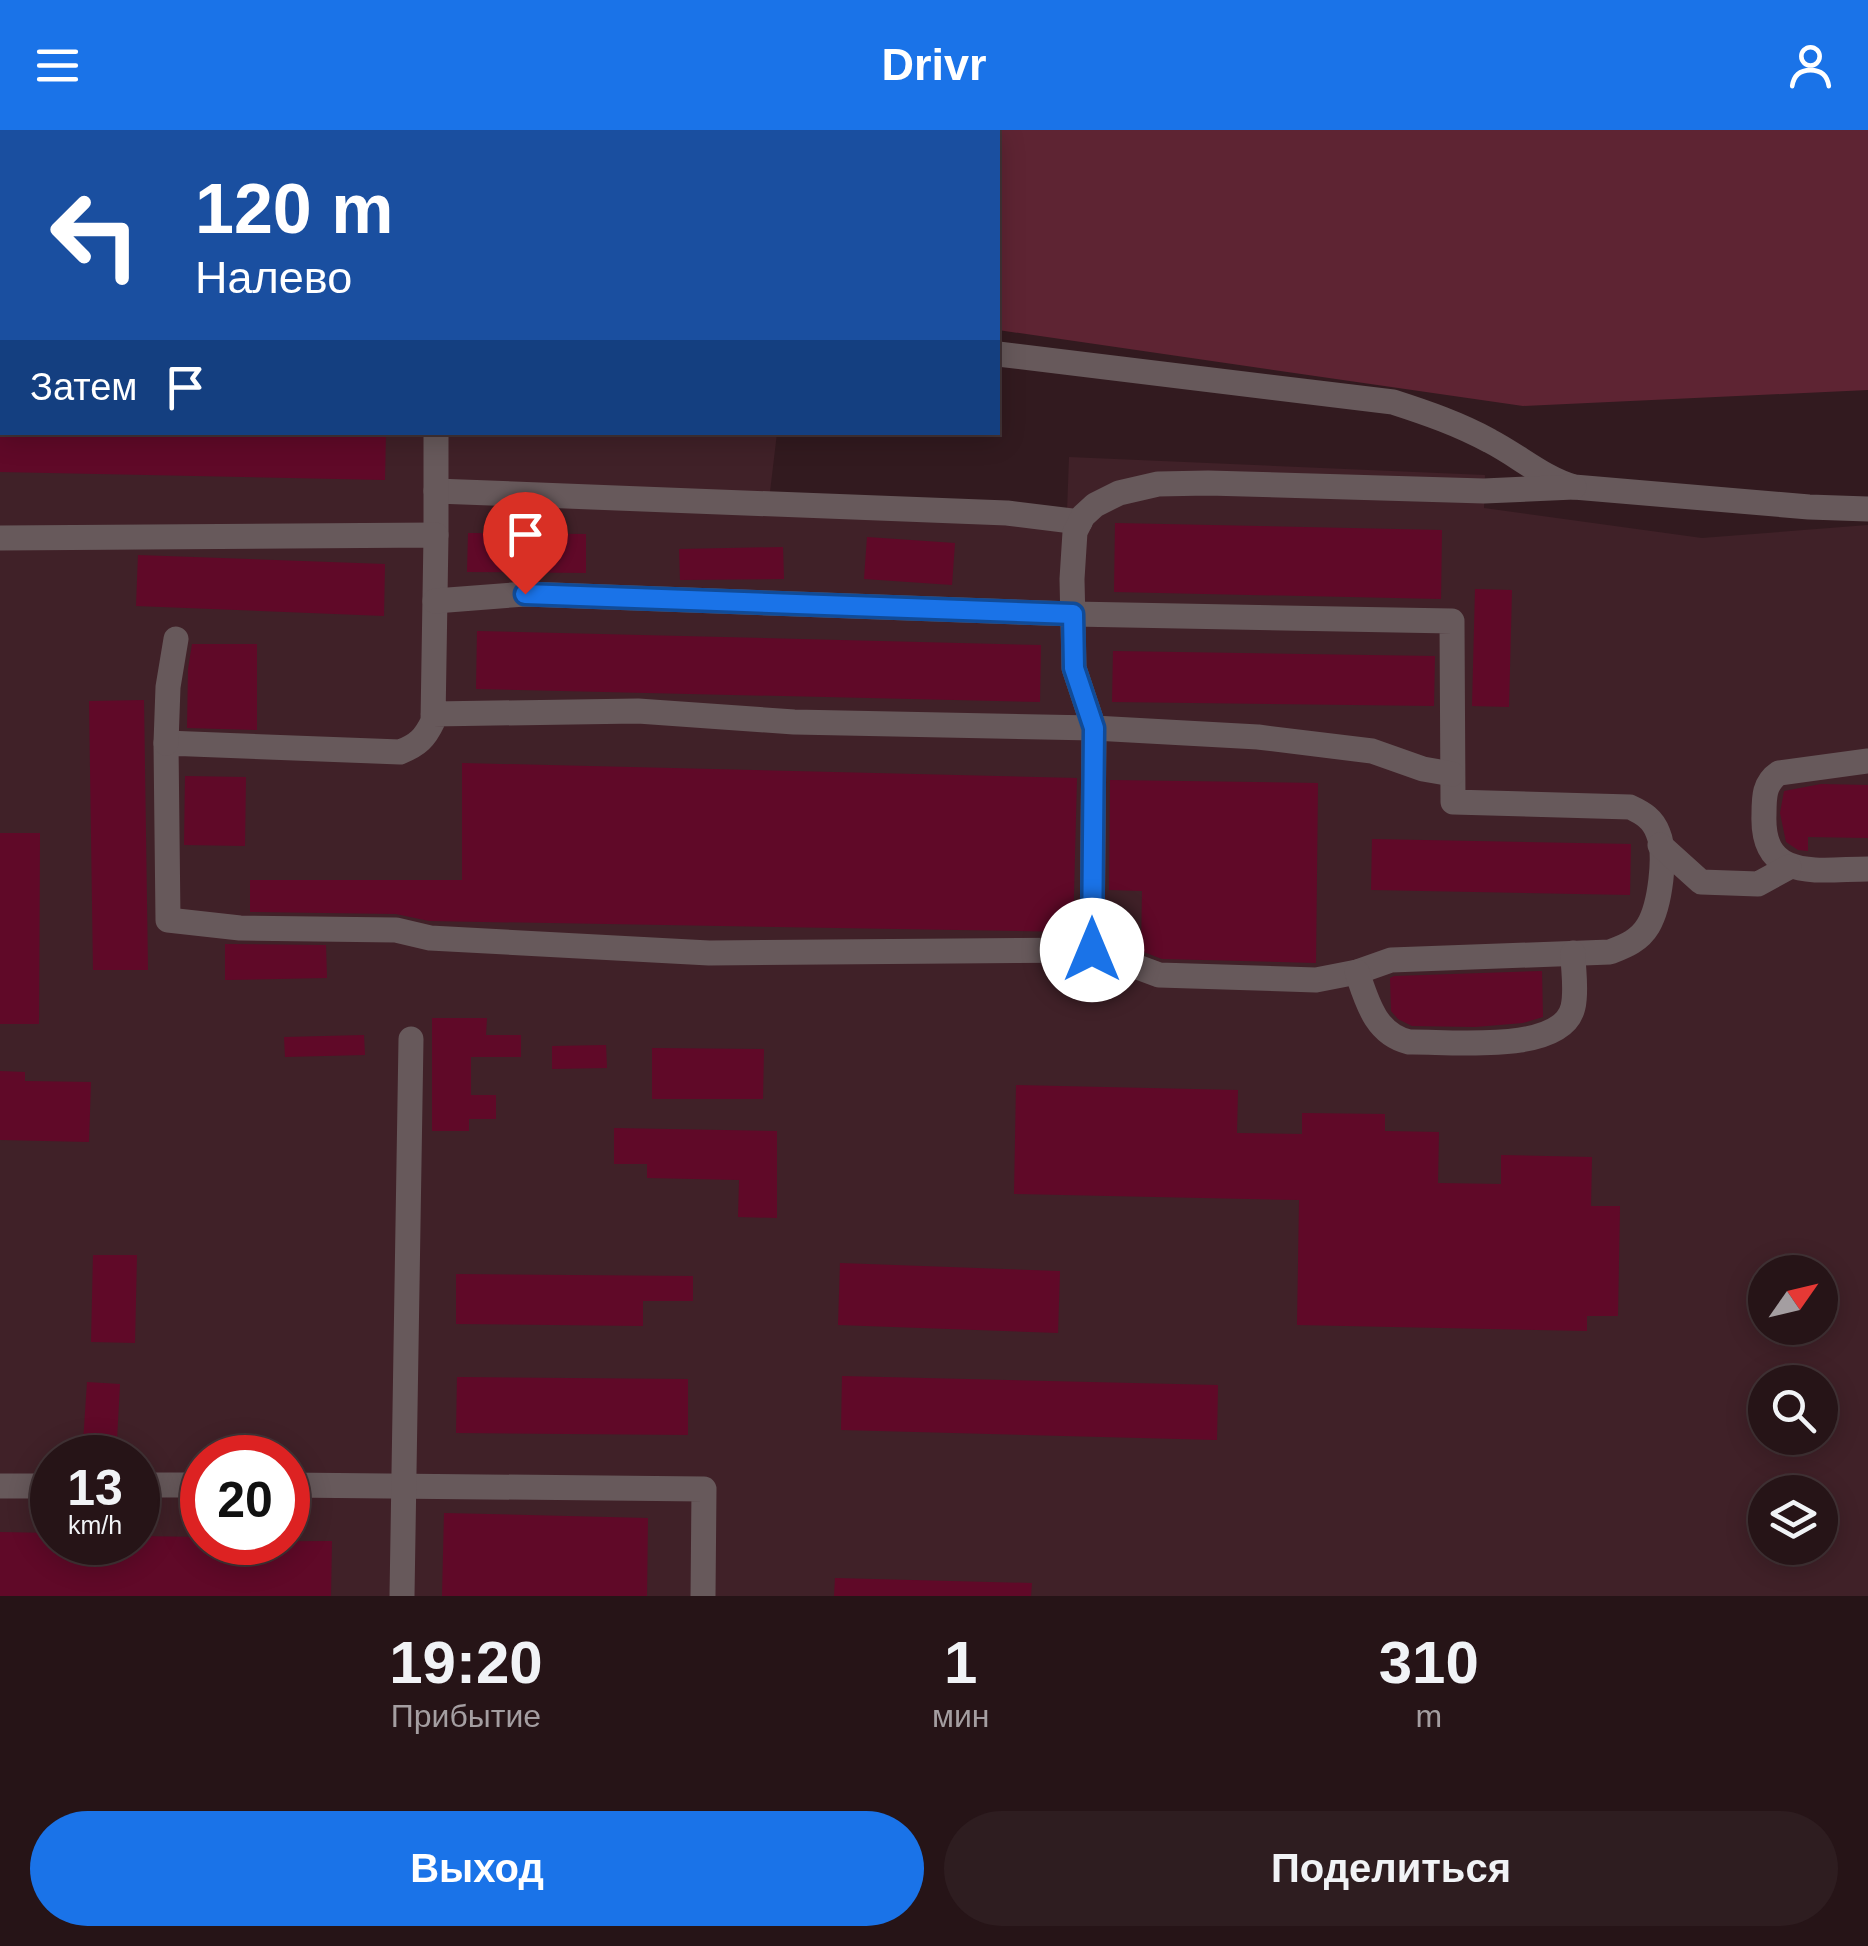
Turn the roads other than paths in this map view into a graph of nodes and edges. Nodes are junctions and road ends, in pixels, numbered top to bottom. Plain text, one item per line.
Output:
1 (1000, 354) edge
2 (436, 435) edge
3 (1574, 487) junction
4 (436, 492) junction
5 (1868, 509) edge
6 (1080, 522) junction
7 (436, 535) junction
8 (0, 538) edge
9 (435, 601) junction
10 (1073, 614) junction
11 (176, 638) dead end
12 (433, 714) junction
13 (1094, 728) junction
14 (166, 743) junction
15 (1868, 762) edge
16 (1452, 774) junction
17 (1660, 845) junction
18 (1789, 867) junction
19 (1868, 868) edge
20 (1092, 950) junction
21 (1572, 953) junction
22 (1357, 972) junction
23 (411, 1039) dead end
24 (310, 1485) edge
25 (402, 1485) junction
26 (0, 1486) edge
27 (30, 1486) edge
28 (402, 1596) edge
29 (703, 1596) edge

1 - 3 lane
2 - 4 lane
3 - 5 lane
3 - 6 lane
4 - 6 lane
4 - 7 lane
6 - 10 lane
7 - 8 lane
7 - 9 lane
9 - 10 lane
9 - 12 lane
10 - 13 lane
10 - 16 lane
11 - 14 lane
12 - 13 lane
12 - 14 lane
13 - 16 lane
13 - 20 lane
14 - 20 lane
15 - 18 lane
16 - 17 lane
17 - 18 lane
17 - 21 lane
18 - 19 lane
20 - 22 lane
21 - 22 lane
21 - 22 lane
23 - 25 lane
24 - 25 lane
25 - 28 lane
25 - 29 lane
26 - 27 lane

